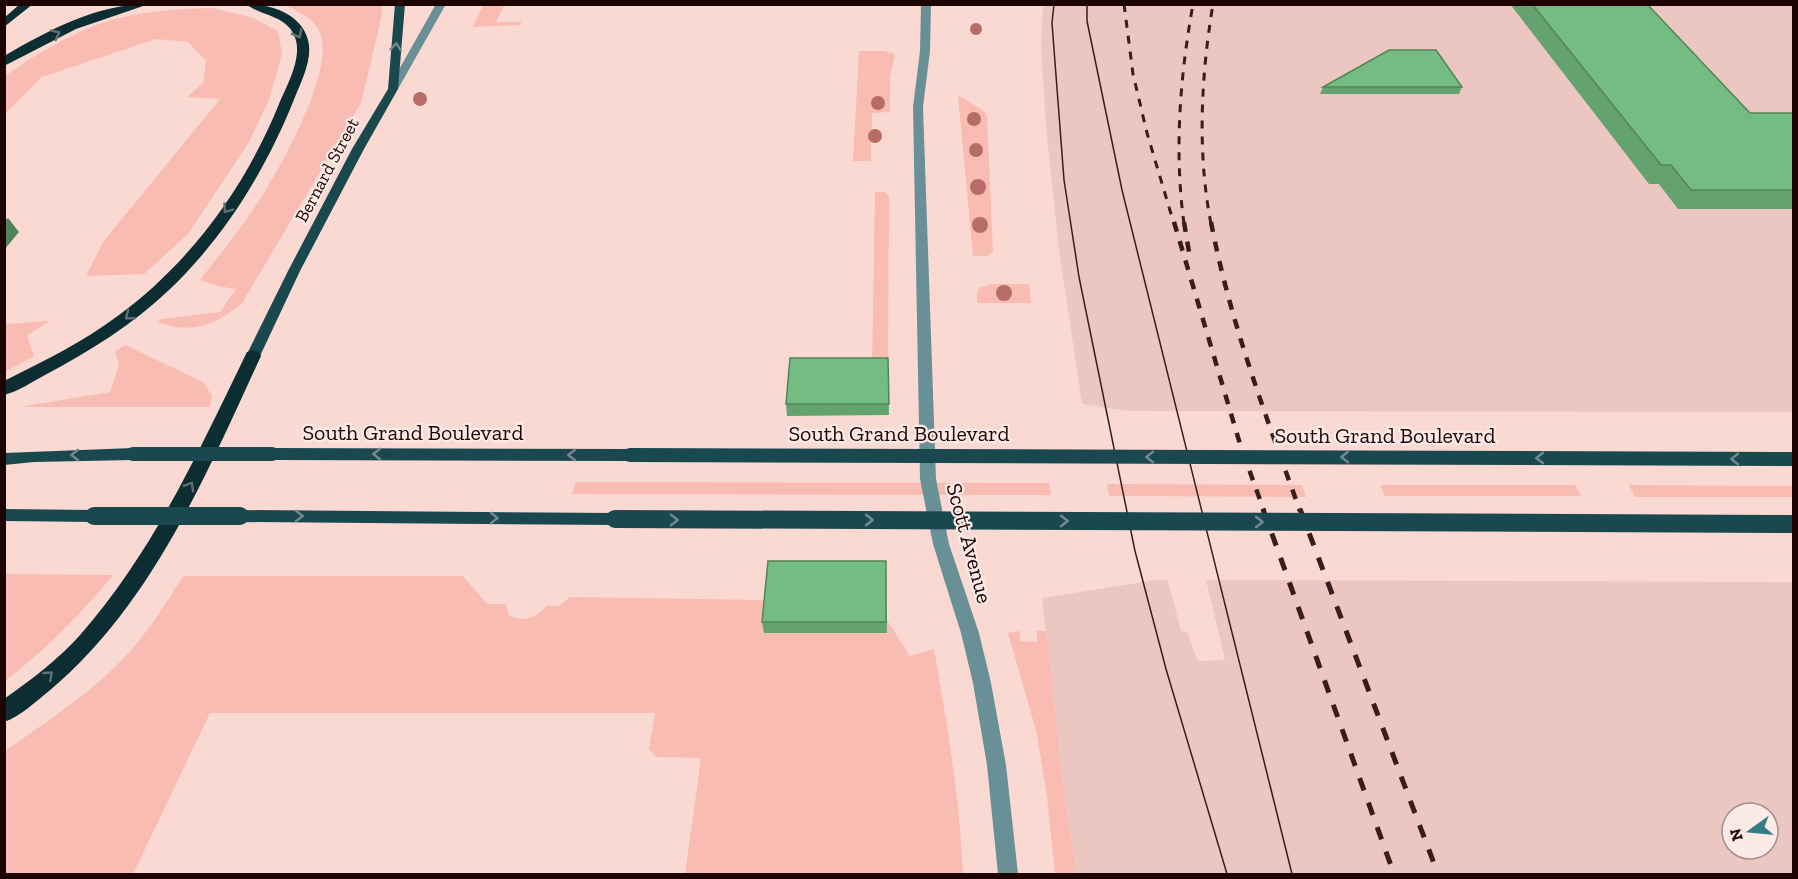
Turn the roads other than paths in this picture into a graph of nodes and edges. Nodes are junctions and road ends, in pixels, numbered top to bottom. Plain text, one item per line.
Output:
1 (28, 4) edge
2 (144, 4) edge
3 (251, 4) edge
4 (400, 4) edge
5 (441, 4) edge
6 (926, 4) edge
7 (4, 24) edge
8 (4, 62) edge
9 (393, 89) junction
10 (253, 356) joint
11 (4, 389) edge
12 (4, 459) edge
13 (1794, 459) edge
14 (4, 515) edge
15 (1794, 524) edge
16 (4, 712) edge
17 (1008, 874) edge

1 - 7 highway
8 -> 2 highway
3 -> 11 highway
9 -> 4 main road
5 - 9 street, Bernard Street
6 - 17 street, Scott Avenue
9 - 10 main road, Bernard Street
16 -> 10 highway
13 -> 12 main road, South Grand Boulevard, bridge
14 -> 15 main road, bridge

